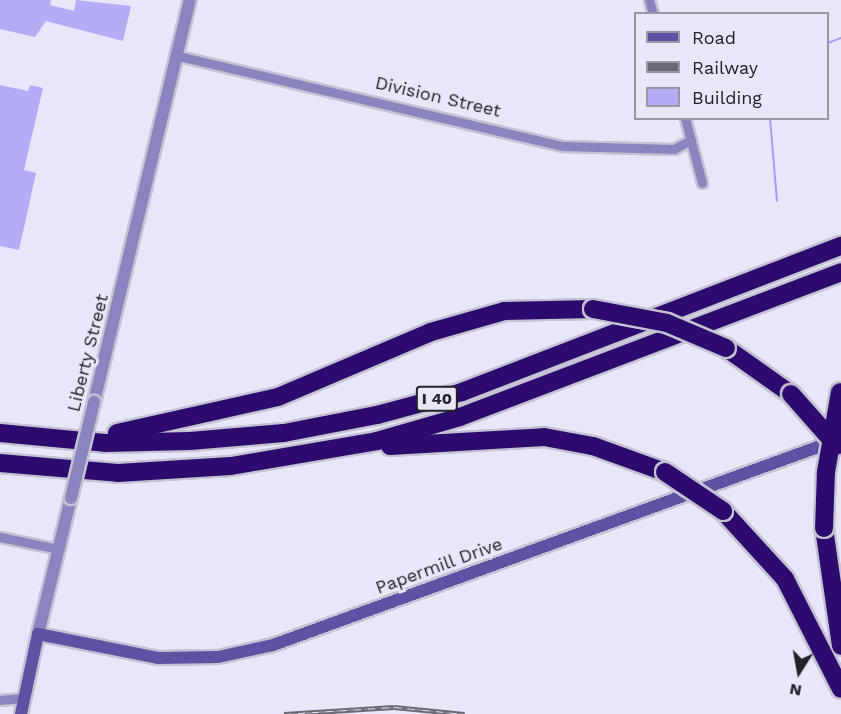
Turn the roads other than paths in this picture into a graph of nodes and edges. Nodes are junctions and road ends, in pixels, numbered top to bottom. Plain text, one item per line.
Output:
1 (190, 0) edge
2 (178, 56) junction
3 (686, 120) edge
4 (692, 140) junction
5 (702, 183) dead end
6 (841, 246) edge
7 (841, 272) edge
8 (840, 390) edge
9 (5, 433) edge
10 (841, 438) edge
11 (841, 452) edge
12 (296, 455) junction
13 (0, 463) edge
14 (0, 537) edge
15 (58, 549) junction
16 (38, 634) junction
17 (841, 646) edge
18 (841, 689) edge
19 (25, 698) junction
20 (0, 700) edge
21 (21, 714) edge

1 - 2 street, Liberty Street
2 - 4 street, Division Street
2 - 15 street, Liberty Street, bridge
3 - 4 street
4 - 5 street
6 - 9 highway, I 40
7 - 12 highway, I 40
8 - 17 highway, bridge
9 - 11 highway, bridge
10 - 16 main road, Papermill Drive
12 - 13 highway, I 40
12 - 18 highway, bridge
14 - 15 street
15 - 16 street, Liberty Street
16 - 19 main road, Liberty Street
19 - 20 street
19 - 21 main road, Liberty Street

